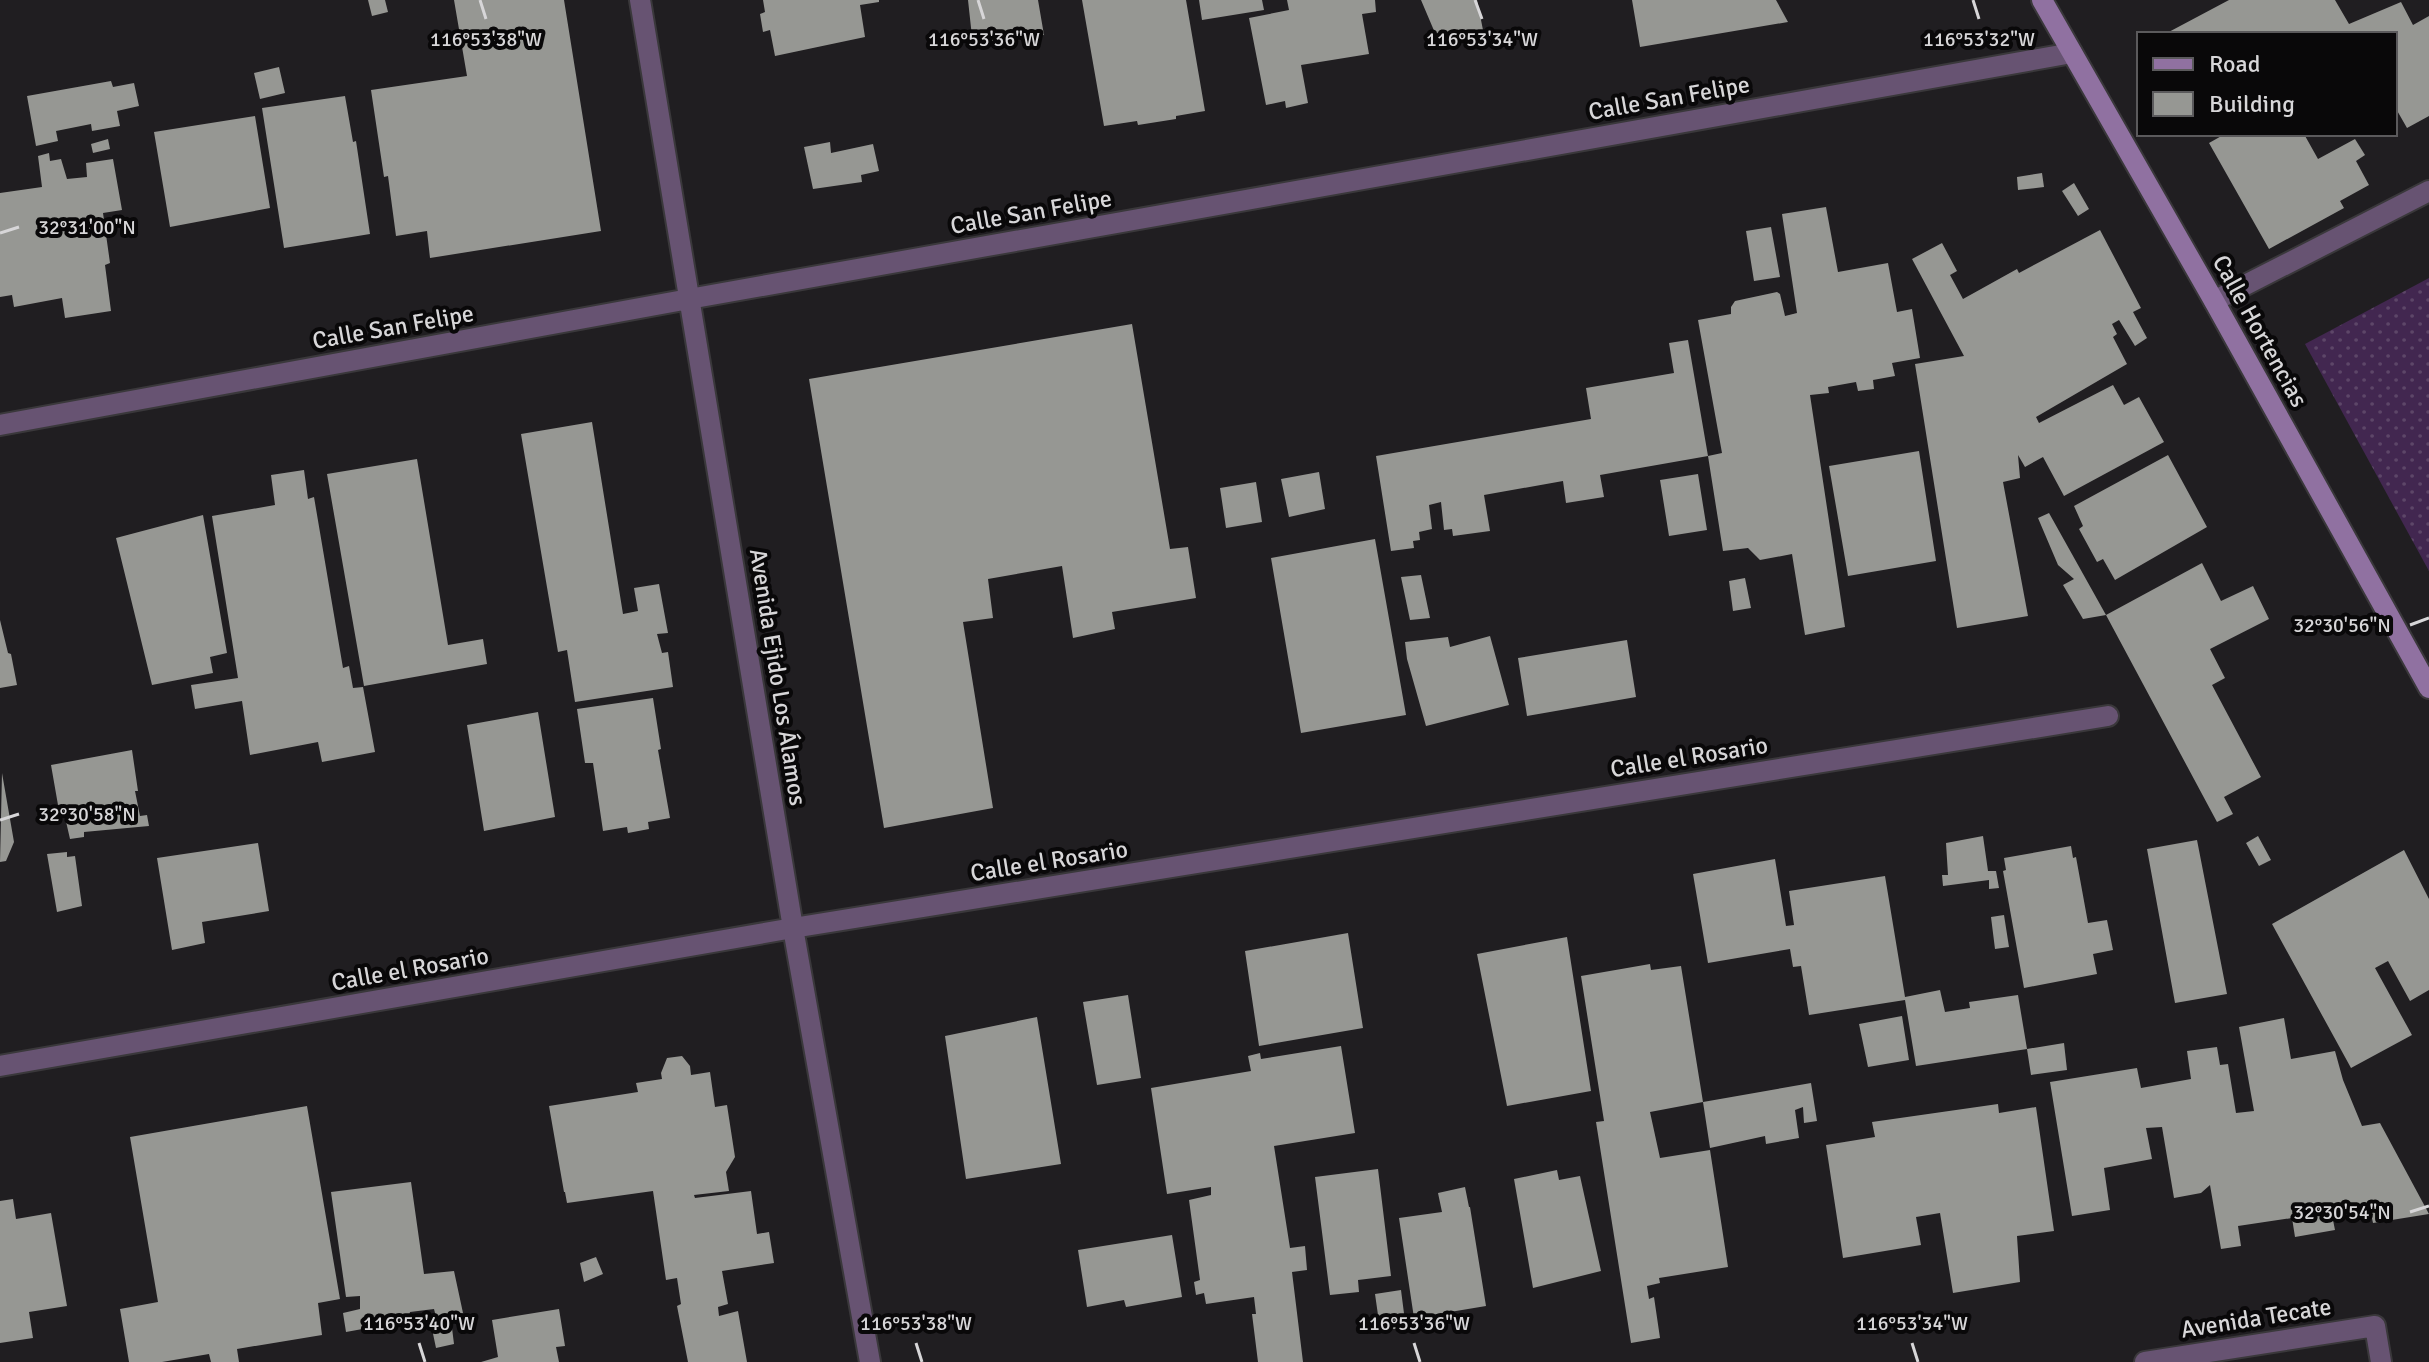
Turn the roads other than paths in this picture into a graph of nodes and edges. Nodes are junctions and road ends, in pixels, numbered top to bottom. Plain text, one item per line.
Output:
1 (640, 0) edge
2 (2042, 0) edge
3 (2072, 53) junction
4 (2429, 191) edge
5 (689, 299) junction
6 (2214, 301) junction
7 (0, 425) edge
8 (2429, 688) edge
9 (2108, 716) dead end
10 (793, 928) junction
11 (0, 1066) edge
12 (870, 1362) edge
13 (2145, 1362) edge
14 (2381, 1362) edge

1 - 5 street, Avenida Ejido Los Álamos
2 - 3 street, Calle Hortencias
3 - 5 street, Calle San Felipe
3 - 6 street, Calle Hortencias
4 - 6 street
5 - 7 street, Calle San Felipe
5 - 10 street, Avenida Ejido Los Álamos
6 - 8 street, Calle Hortencias
9 - 10 street, Calle el Rosario
10 - 11 street, Calle el Rosario
10 - 12 street, Avenida Ejido Los Álamos
13 - 14 street, Avenida Tecate

